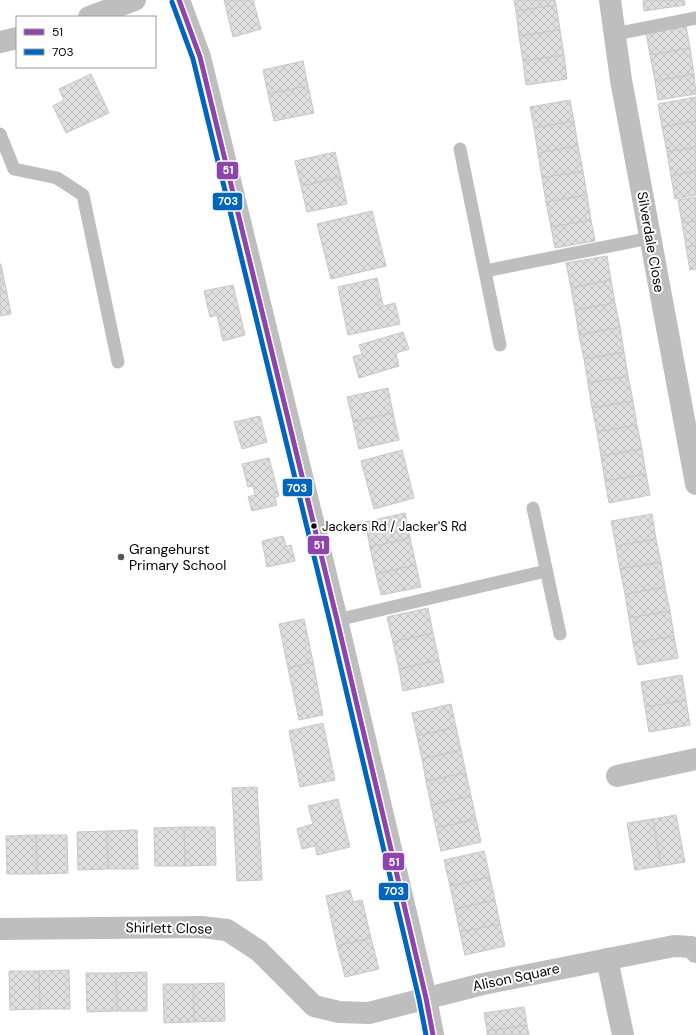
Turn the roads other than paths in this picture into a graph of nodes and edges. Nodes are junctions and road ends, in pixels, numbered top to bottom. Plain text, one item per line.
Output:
1 (135, 0) edge
2 (179, 0) edge
3 (610, 0) edge
4 (92, 16) edge
5 (696, 18) edge
6 (615, 34) junction
7 (16, 38) edge
8 (0, 42) edge
9 (0, 134) edge
10 (460, 149) dead end
11 (650, 238) junction
12 (485, 271) junction
13 (500, 345) dead end
14 (118, 362) dead end
15 (696, 480) edge
16 (533, 508) dead end
17 (546, 571) junction
18 (337, 620) junction
19 (560, 634) dead end
20 (696, 759) edge
21 (618, 776) dead end
22 (0, 929) edge
23 (696, 952) edge
24 (607, 959) junction
25 (426, 998) junction
26 (433, 1035) edge
27 (623, 1035) edge

1 - 4 street
2 - 18 street
3 - 6 street, Silverdale Close
5 - 6 lane
6 - 11 street, Silverdale Close
7 - 8 street
9 - 14 lane
10 - 12 lane
11 - 12 lane
11 - 15 street, Silverdale Close
12 - 13 lane
16 - 17 lane
17 - 18 lane
17 - 19 lane
18 - 25 street
20 - 21 street
22 - 25 street, Shirlett Close
23 - 24 street, Alison Square
24 - 25 street, Alison Square
24 - 27 street
25 - 26 street

